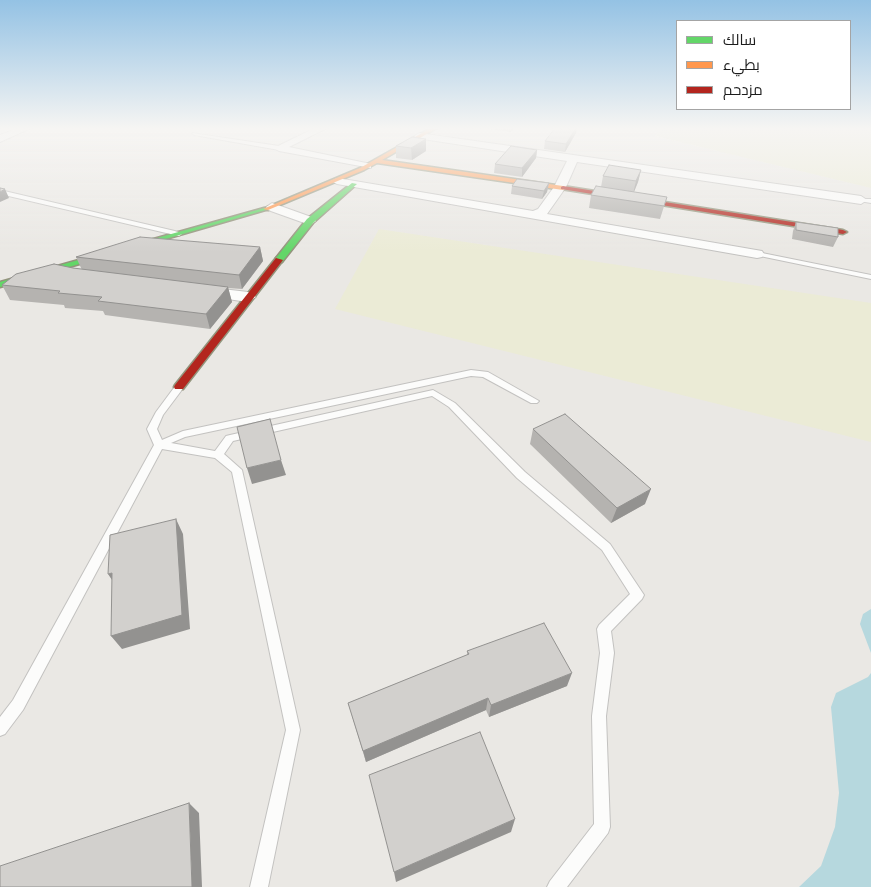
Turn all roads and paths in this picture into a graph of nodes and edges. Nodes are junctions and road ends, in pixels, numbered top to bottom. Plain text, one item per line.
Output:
1 (361, 169) edge
2 (416, 169) edge
3 (568, 169) edge
4 (651, 169) edge
5 (337, 181) junction
6 (354, 184) junction
7 (560, 187) junction
8 (0, 192) edge
9 (866, 201) edge
10 (272, 207) junction
11 (534, 215) junction
12 (310, 221) junction
13 (843, 232) dead end
14 (179, 234) junction
15 (757, 254) joint
16 (60, 269) junction
17 (80, 277) edge
18 (871, 277) edge
19 (0, 285) edge
20 (190, 290) edge
21 (248, 297) junction
22 (179, 387) joint
23 (534, 401) dead end
24 (159, 445) junction
25 (218, 455) junction
26 (0, 729) edge
27 (259, 887) edge
28 (556, 887) edge

1 - 5 street
2 - 7 street
3 - 7 street
4 - 9 street
5 - 6 street
5 - 10 street
6 - 11 street
6 - 12 street
7 - 11 street
7 - 13 street
8 - 14 lane
10 - 12 street
10 - 14 street
11 - 15 street
12 - 21 street
14 - 16 street
15 - 18 lane
16 - 17 street
16 - 19 street
20 - 21 street
21 - 22 street
22 - 24 lane
23 - 24 lane
24 - 25 lane
24 - 26 lane
25 - 27 lane
25 - 28 lane

